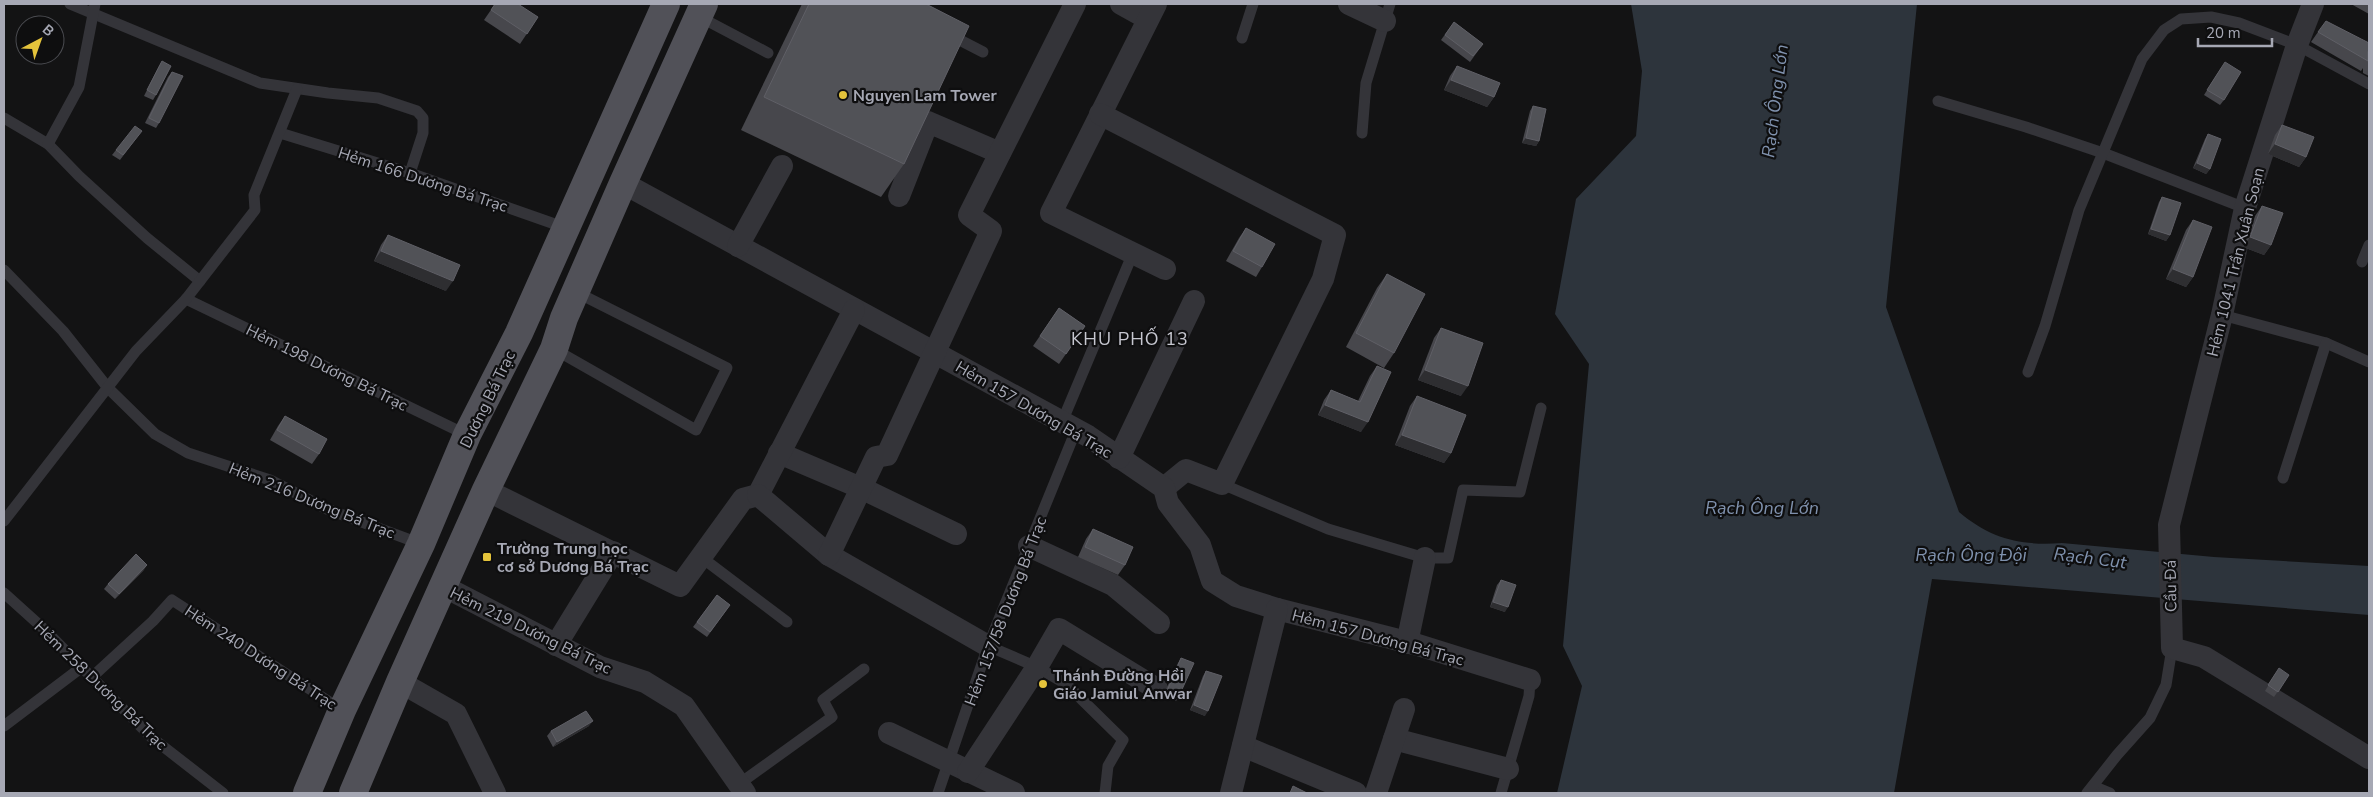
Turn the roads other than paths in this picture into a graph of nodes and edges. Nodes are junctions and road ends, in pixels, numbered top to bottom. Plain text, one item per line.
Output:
1 (70, 4) edge
2 (666, 4) edge
3 (1075, 4) edge
4 (1121, 4) edge
5 (1253, 4) edge
6 (1349, 4) edge
7 (2313, 4) edge
8 (94, 8) edge
9 (701, 10) edge
10 (1152, 11) edge
11 (1387, 12) edge
12 (940, 30) edge
13 (1242, 38) dead end
14 (2297, 45) junction
15 (983, 52) dead end
16 (768, 53) dead end
17 (2369, 84) edge
18 (298, 89) junction
19 (1938, 101) dead end
20 (1100, 114) junction
21 (4, 118) edge
22 (280, 133) junction
23 (1362, 133) dead end
24 (48, 144) junction
25 (1000, 153) junction
26 (2103, 153) junction
27 (782, 166) dead end
28 (410, 173) junction
29 (623, 182) junction
30 (899, 196) edge
31 (2245, 208) junction
32 (566, 228) junction
33 (2369, 245) edge
34 (738, 246) junction
35 (1133, 253) junction
36 (2362, 262) dead end
37 (1165, 268) dead end
38 (4, 270) edge
39 (200, 281) junction
40 (576, 292) junction
41 (186, 299) junction
42 (534, 301) junction
43 (1194, 301) dead end
44 (854, 310) junction
45 (2222, 315) junction
46 (564, 318) junction
47 (2326, 343) junction
48 (554, 349) junction
49 (936, 354) junction
50 (2369, 362) edge
51 (2028, 372) dead end
52 (108, 388) junction
53 (1541, 408) dead end
54 (1069, 426) junction
55 (467, 436) junction
56 (779, 453) junction
57 (1119, 458) junction
58 (2283, 478) dead end
59 (1222, 484) junction
60 (861, 488) junction
61 (1164, 488) junction
62 (486, 490) junction
63 (758, 495) junction
64 (4, 522) edge
65 (2169, 525) joint
66 (956, 534) dead end
67 (421, 544) junction
68 (1029, 546) junction
69 (613, 552) junction
70 (829, 555) junction
71 (701, 557) junction
72 (1425, 558) junction
73 (443, 586) junction
74 (4, 593) edge
75 (1277, 609) junction
76 (787, 622) dead end
77 (1159, 624) dead end
78 (1407, 643) junction
79 (556, 645) junction
80 (988, 646) junction
81 (2172, 648) junction
82 (82, 667) junction
83 (1037, 667) junction
84 (864, 669) dead end
85 (92, 677) junction
86 (1530, 680) joint
87 (400, 682) junction
88 (1157, 689) dead end
89 (1404, 709) dead end
90 (342, 710) junction
91 (4, 726) edge
92 (889, 733) dead end
93 (1394, 739) junction
94 (1243, 746) junction
95 (2369, 758) edge
96 (958, 767) junction
97 (1508, 769) junction
98 (742, 788) edge
99 (2090, 789) edge
100 (223, 793) edge
101 (307, 793) edge
102 (353, 793) edge
103 (496, 793) edge
104 (938, 793) edge
105 (1014, 793) edge
106 (1105, 793) edge
107 (1231, 793) edge
108 (1356, 793) edge
109 (1376, 793) edge
110 (1501, 793) edge
111 (2110, 793) edge

1 - 8 lane
2 - 32 main road, Dương Bá Trạc
3 - 25 street
4 - 10 street
5 - 13 lane
6 - 11 street
7 - 14 street, Hẻm 1041 Trần Xuân Soạn
8 - 18 lane
8 - 24 lane
9 - 16 lane
9 - 29 main road
10 - 20 street
11 - 23 lane
12 - 15 lane
14 - 17 lane
14 - 26 lane
14 - 31 street, Hẻm 1041 Trần Xuân Soạn
18 - 22 lane
18 - 28 lane
19 - 26 lane
20 - 35 street
20 - 59 street
21 - 24 lane
22 - 28 lane, Hẻm 166 Dương Bá Trạc
22 - 39 lane
24 - 39 lane
25 - 30 street
25 - 49 street
26 - 31 lane
26 - 51 lane
27 - 34 street
28 - 32 lane, Hẻm 166 Dương Bá Trạc
29 - 34 street, Hẻm 157 Dương Bá Trạc
29 - 40 main road
31 - 45 street, Hẻm 1041 Trần Xuân Soạn
32 - 42 main road, Dương Bá Trạc
33 - 36 lane
34 - 44 street, Hẻm 157 Dương Bá Trạc
35 - 37 street
35 - 54 lane, Hẻm 157/58 Dương Bá Trạc
38 - 52 lane, Hẻm 216 Dương Bá Trạc
39 - 41 lane
40 - 46 main road
40 - 48 lane
41 - 52 lane
41 - 55 lane, Hẻm 198 Dương Bá Trạc
42 - 46 main road
42 - 55 main road, Dương Bá Trạc
43 - 57 street
44 - 49 street, Hẻm 157 Dương Bá Trạc
44 - 56 street
45 - 47 lane
45 - 65 street, Hẻm 1041 Trần Xuân Soạn
46 - 48 main road
47 - 50 lane
47 - 58 lane
48 - 62 main road
49 - 54 street, Hẻm 157 Dương Bá Trạc
49 - 60 street
52 - 64 lane
52 - 67 lane, Hẻm 216 Dương Bá Trạc
53 - 72 lane
54 - 57 street, Hẻm 157 Dương Bá Trạc
54 - 68 lane, Hẻm 157/58 Dương Bá Trạc
55 - 67 main road, Dương Bá Trạc
56 - 60 street
56 - 63 street
57 - 61 street, Hẻm 157 Dương Bá Trạc
59 - 61 street
59 - 72 lane
60 - 66 street
60 - 70 street
61 - 75 street, Hẻm 157 Dương Bá Trạc
62 - 69 street
62 - 73 main road
63 - 70 street
63 - 71 street
65 - 81 street, Cầu Đá
67 - 90 main road, Dương Bá Trạc
68 - 77 street
68 - 80 lane, Hẻm 157/58 Dương Bá Trạc
69 - 71 street
69 - 79 street
70 - 80 street
71 - 76 lane
72 - 78 street
73 - 79 street, Hẻm 219 Dương Bá Trạc
73 - 87 main road
74 - 82 lane, Hẻm 258 Dương Bá Trạc
75 - 78 street, Hẻm 157 Dương Bá Trạc
75 - 94 street
78 - 86 street, Hẻm 157 Dương Bá Trạc
79 - 98 street, Hẻm 219 Dương Bá Trạc
80 - 83 lane
80 - 96 lane, Hẻm 157/58 Dương Bá Trạc
81 - 95 street
81 - 99 lane
82 - 85 lane, Hẻm 258 Dương Bá Trạc
82 - 91 lane
83 - 88 street
83 - 96 street
83 - 106 lane
84 - 98 lane
85 - 90 lane, Hẻm 240 Dương Bá Trạc
85 - 100 lane, Hẻm 258 Dương Bá Trạc
86 - 97 lane, Hẻm 157 Dương Bá Trạc
87 - 102 main road
87 - 103 street
89 - 93 street
90 - 101 main road, Dương Bá Trạc
92 - 96 street
93 - 97 street
93 - 109 street
94 - 107 street
94 - 108 street
96 - 104 lane, Hẻm 157/58 Dương Bá Trạc
96 - 105 street
97 - 110 lane, Hẻm 157 Dương Bá Trạc
99 - 111 lane

